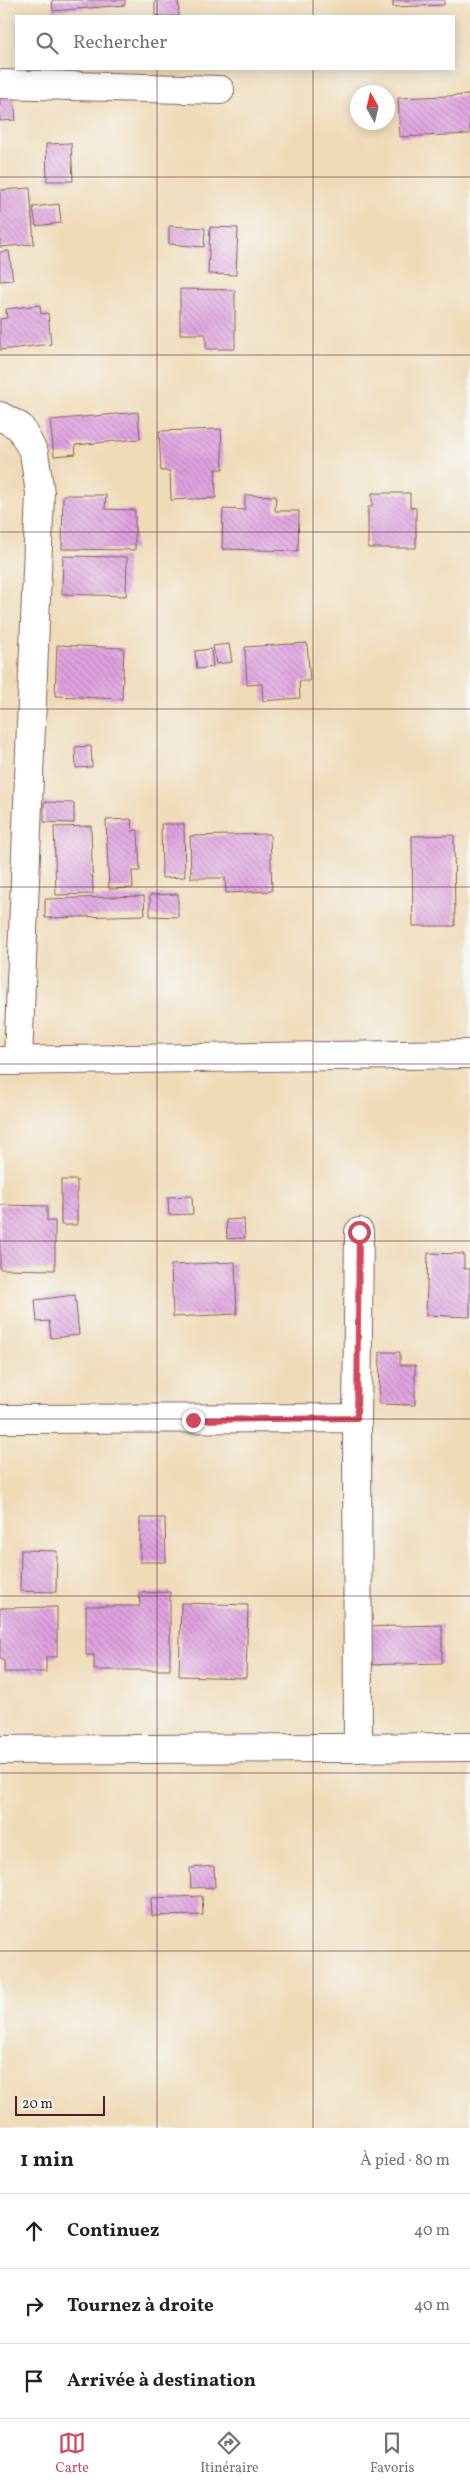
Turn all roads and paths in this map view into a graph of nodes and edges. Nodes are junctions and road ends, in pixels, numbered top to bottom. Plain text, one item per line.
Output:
1 (0, 84) edge
2 (220, 90) dead end
3 (0, 416) edge
4 (470, 1054) edge
5 (9, 1061) edge
6 (359, 1232) dead end
7 (357, 1418) junction
8 (0, 1419) edge
9 (470, 1747) edge
10 (358, 1748) junction
11 (0, 1750) edge

1 - 2 street
3 - 5 street
4 - 5 street
6 - 7 street
7 - 8 street
7 - 10 street
9 - 10 street
10 - 11 street

